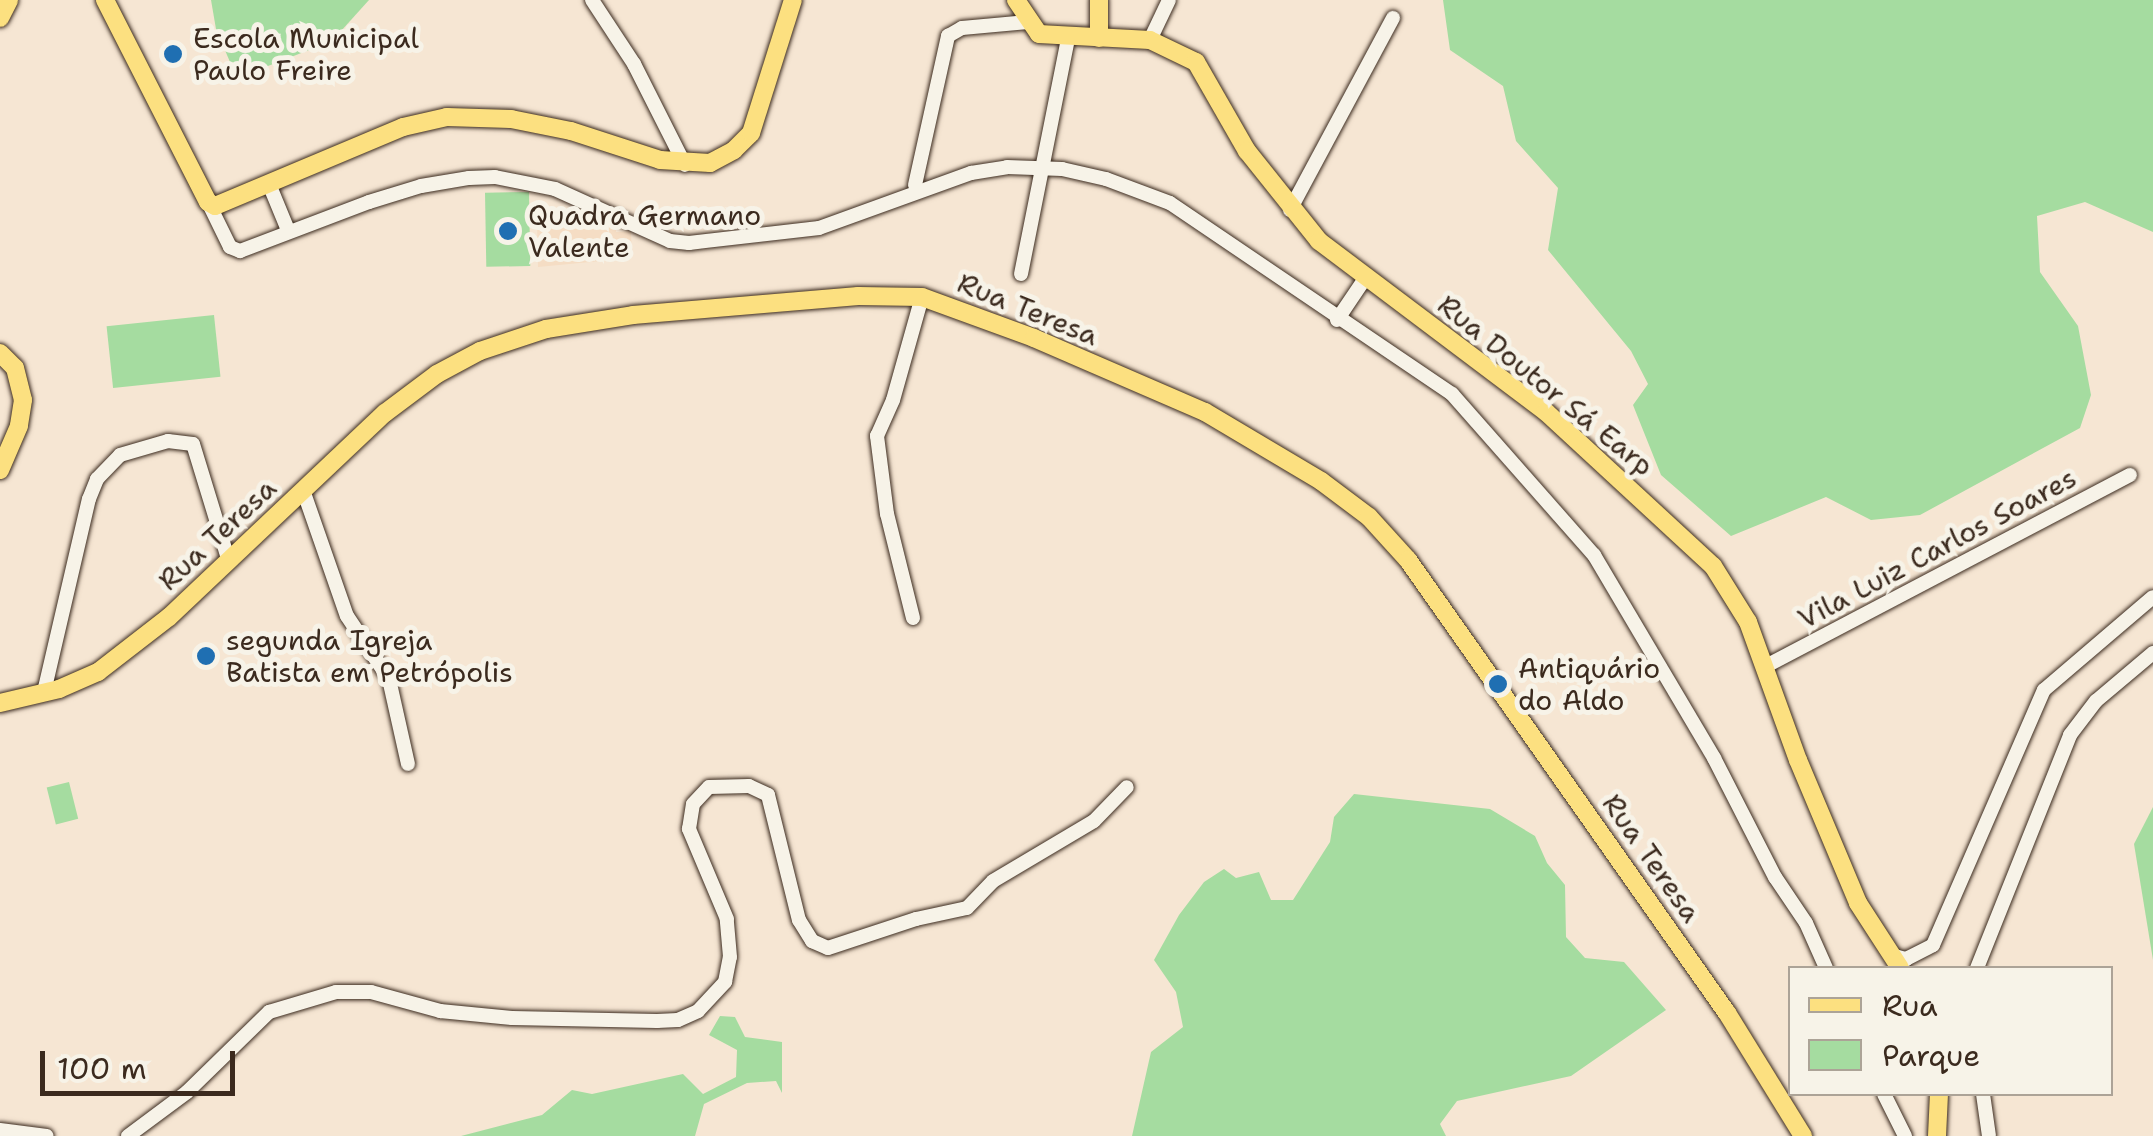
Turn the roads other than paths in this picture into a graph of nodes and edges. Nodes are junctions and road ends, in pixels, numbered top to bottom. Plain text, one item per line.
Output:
1 (8, 0) edge
2 (105, 0) edge
3 (592, 0) edge
4 (793, 0) edge
5 (1016, 0) edge
6 (1098, 0) edge
7 (1169, 0) edge
8 (0, 18) edge
9 (1393, 18) dead end
10 (1028, 22) junction
11 (1099, 38) junction
12 (1150, 40) junction
13 (1066, 47) junction
14 (685, 165) junction
15 (1042, 168) junction
16 (269, 184) junction
17 (915, 185) dead end
18 (211, 210) junction
19 (1290, 210) junction
20 (288, 230) junction
21 (1022, 274) dead end
22 (1366, 277) junction
23 (922, 297) junction
24 (1337, 320) junction
25 (0, 353) edge
26 (0, 470) edge
27 (2130, 475) dead end
28 (303, 490) junction
29 (228, 562) junction
30 (2153, 597) edge
31 (913, 618) dead end
32 (2153, 652) edge
33 (1766, 666) junction
34 (44, 692) junction
35 (0, 703) edge
36 (408, 764) dead end
37 (1128, 787) dead end
38 (1934, 945) junction
39 (1894, 961) edge
40 (1825, 966) edge
41 (1923, 966) edge
42 (1979, 966) edge
43 (1885, 1096) edge
44 (1939, 1096) edge
45 (1983, 1096) edge
46 (0, 1130) edge
47 (47, 1136) edge
48 (128, 1136) edge
49 (1802, 1136) edge
50 (1905, 1136) edge
51 (1938, 1136) edge
52 (1990, 1136) edge

1 - 8 main road
2 - 18 main road
3 - 14 street
4 - 14 main road
5 - 10 main road
6 - 11 main road
7 - 12 street
9 - 19 street
10 - 13 main road, Rua Doutor Sá Earp
10 - 17 street
11 - 12 main road, Rua Doutor Sá Earp
11 - 13 main road, Rua Doutor Sá Earp
12 - 19 main road, Rua Doutor Sá Earp
13 - 15 street
14 - 16 main road
15 - 20 street
15 - 21 street
15 - 24 street
16 - 18 main road
16 - 20 street
18 - 20 street
19 - 22 main road, Rua Doutor Sá Earp
22 - 24 street
22 - 33 main road, Rua Doutor Sá Earp
23 - 28 main road, Rua Teresa
23 - 31 street
23 - 49 main road, Rua Teresa
24 - 40 street
25 - 26 main road
27 - 33 street, Vila Luiz Carlos Soares
28 - 29 main road, Rua Teresa
28 - 36 street
29 - 34 main road, Rua Teresa
29 - 34 street
30 - 38 street
32 - 42 street
33 - 39 main road, Rua Doutor Sá Earp
34 - 35 main road, Rua Teresa
37 - 48 street
38 - 39 street
38 - 41 street
43 - 50 street
44 - 51 main road
45 - 52 street
46 - 47 street

